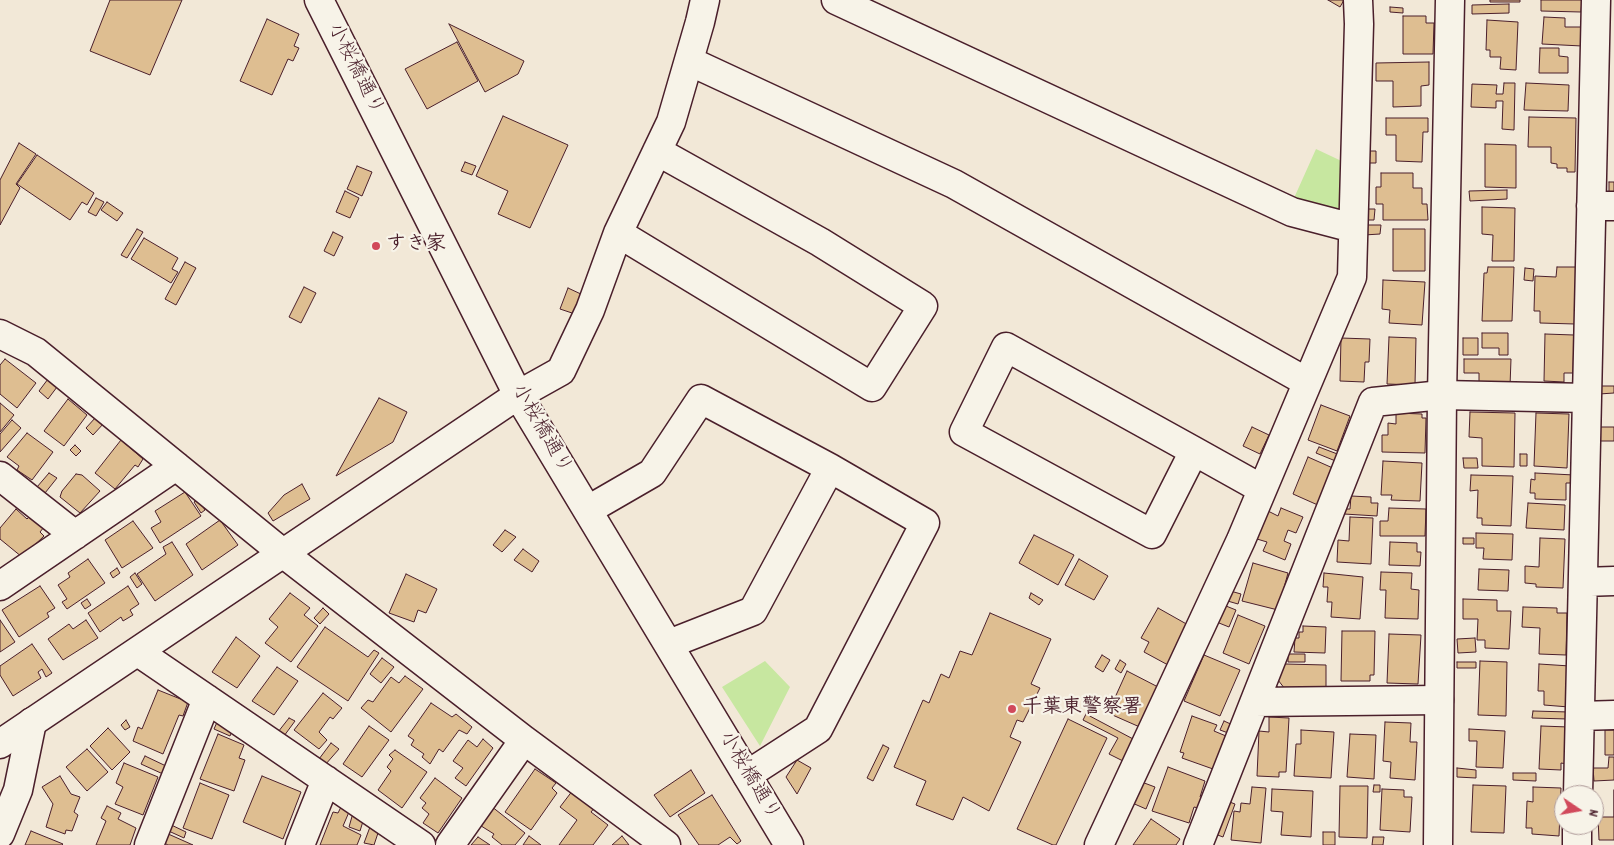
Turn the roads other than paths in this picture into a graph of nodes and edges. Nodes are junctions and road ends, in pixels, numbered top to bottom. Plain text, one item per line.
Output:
1 (319, 0) edge
2 (705, 0) edge
3 (836, 0) edge
4 (1358, 0) edge
5 (1450, 0) edge
6 (1596, 0) edge
7 (689, 61) junction
8 (1604, 75) edge
9 (657, 151) junction
10 (1603, 206) edge
11 (1353, 228) junction
12 (618, 233) junction
13 (0, 334) edge
14 (1307, 382) junction
15 (518, 395) junction
16 (1442, 395) junction
17 (1587, 398) junction
18 (1194, 451) junction
19 (176, 466) junction
20 (830, 468) junction
21 (0, 476) edge
22 (1262, 489) junction
23 (588, 510) junction
24 (75, 535) junction
25 (284, 554) junction
26 (1614, 581) edge
27 (1583, 582) junction
28 (0, 586) edge
29 (669, 644) junction
30 (138, 652) junction
31 (207, 699) junction
32 (1439, 700) junction
33 (1255, 702) junction
34 (1614, 715) edge
35 (1580, 716) junction
36 (32, 722) junction
37 (524, 740) junction
38 (0, 744) edge
39 (747, 775) junction
40 (326, 780) junction
41 (1578, 785) edge
42 (0, 834) edge
43 (149, 845) edge
44 (300, 845) edge
45 (421, 845) edge
46 (450, 845) edge
47 (666, 845) edge
48 (789, 845) edge
49 (1099, 845) edge
50 (1198, 845) edge
51 (1438, 845) edge

1 - 15 street, 小桜橋通り
2 - 7 street
3 - 11 street
4 - 11 street
5 - 16 street
6 - 8 street
7 - 9 street
7 - 14 street
8 - 10 street
9 - 12 street
9 - 12 street
10 - 17 street
11 - 14 street
12 - 15 street
13 - 19 street
14 - 22 street
15 - 23 street, 小桜橋通り
15 - 25 street
16 - 17 street
16 - 32 street
16 - 33 street
17 - 27 street
18 - 18 street
18 - 22 street
19 - 24 street
19 - 25 street
20 - 23 street
20 - 29 street
20 - 39 street
21 - 24 street
22 - 49 street
23 - 29 street, 小桜橋通り
24 - 28 street
25 - 30 street
25 - 37 street
26 - 27 street
27 - 35 street
29 - 39 street, 小桜橋通り
30 - 31 street
30 - 36 street
31 - 40 street
31 - 43 street
32 - 33 street
32 - 51 street
33 - 50 street
34 - 35 street
35 - 41 street
36 - 38 street
36 - 42 street
37 - 46 street
37 - 47 street
39 - 48 street, 小桜橋通り
40 - 44 street
40 - 45 street

